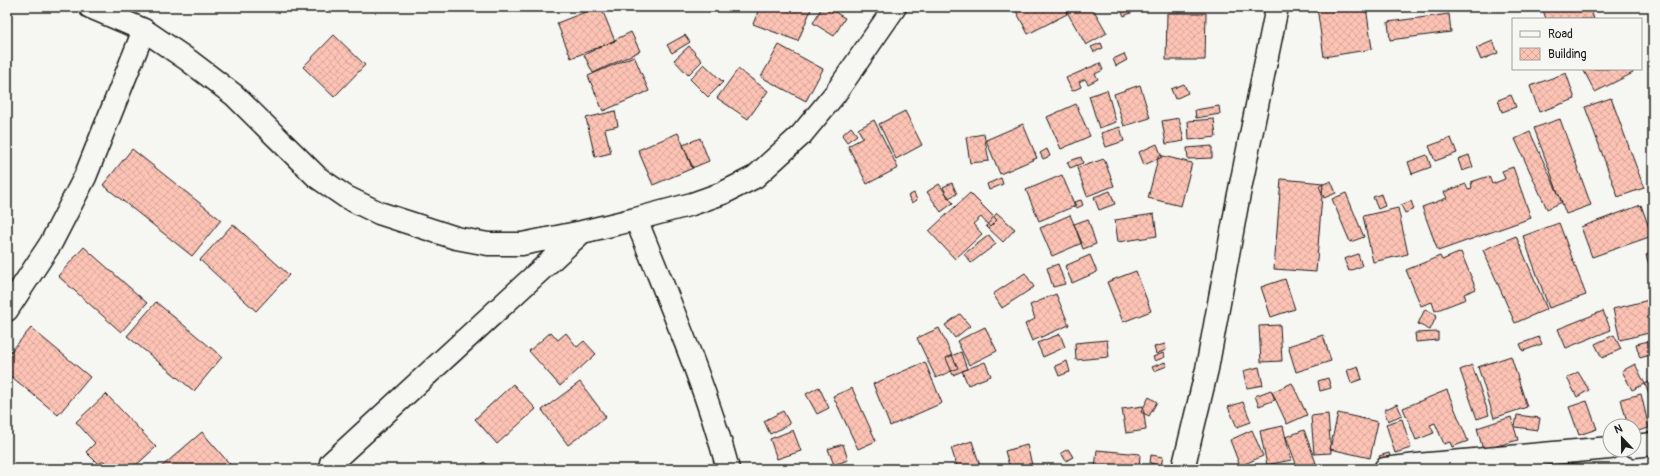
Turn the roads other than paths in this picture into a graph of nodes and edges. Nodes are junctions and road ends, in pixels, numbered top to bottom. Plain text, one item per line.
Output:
1 (90, 7) edge
2 (895, 7) edge
3 (1277, 7) edge
4 (144, 30) junction
5 (636, 219) junction
6 (582, 232) junction
7 (7, 310) edge
8 (1653, 444) edge
9 (1642, 445) edge
10 (1602, 449) edge
11 (331, 462) dead end
12 (728, 469) edge
13 (1183, 469) edge
14 (1385, 469) edge

1 - 4 street
2 - 5 street
3 - 13 street
4 - 6 street
4 - 7 street
5 - 6 street
5 - 12 street
6 - 11 street
8 - 9 street
10 - 14 street

